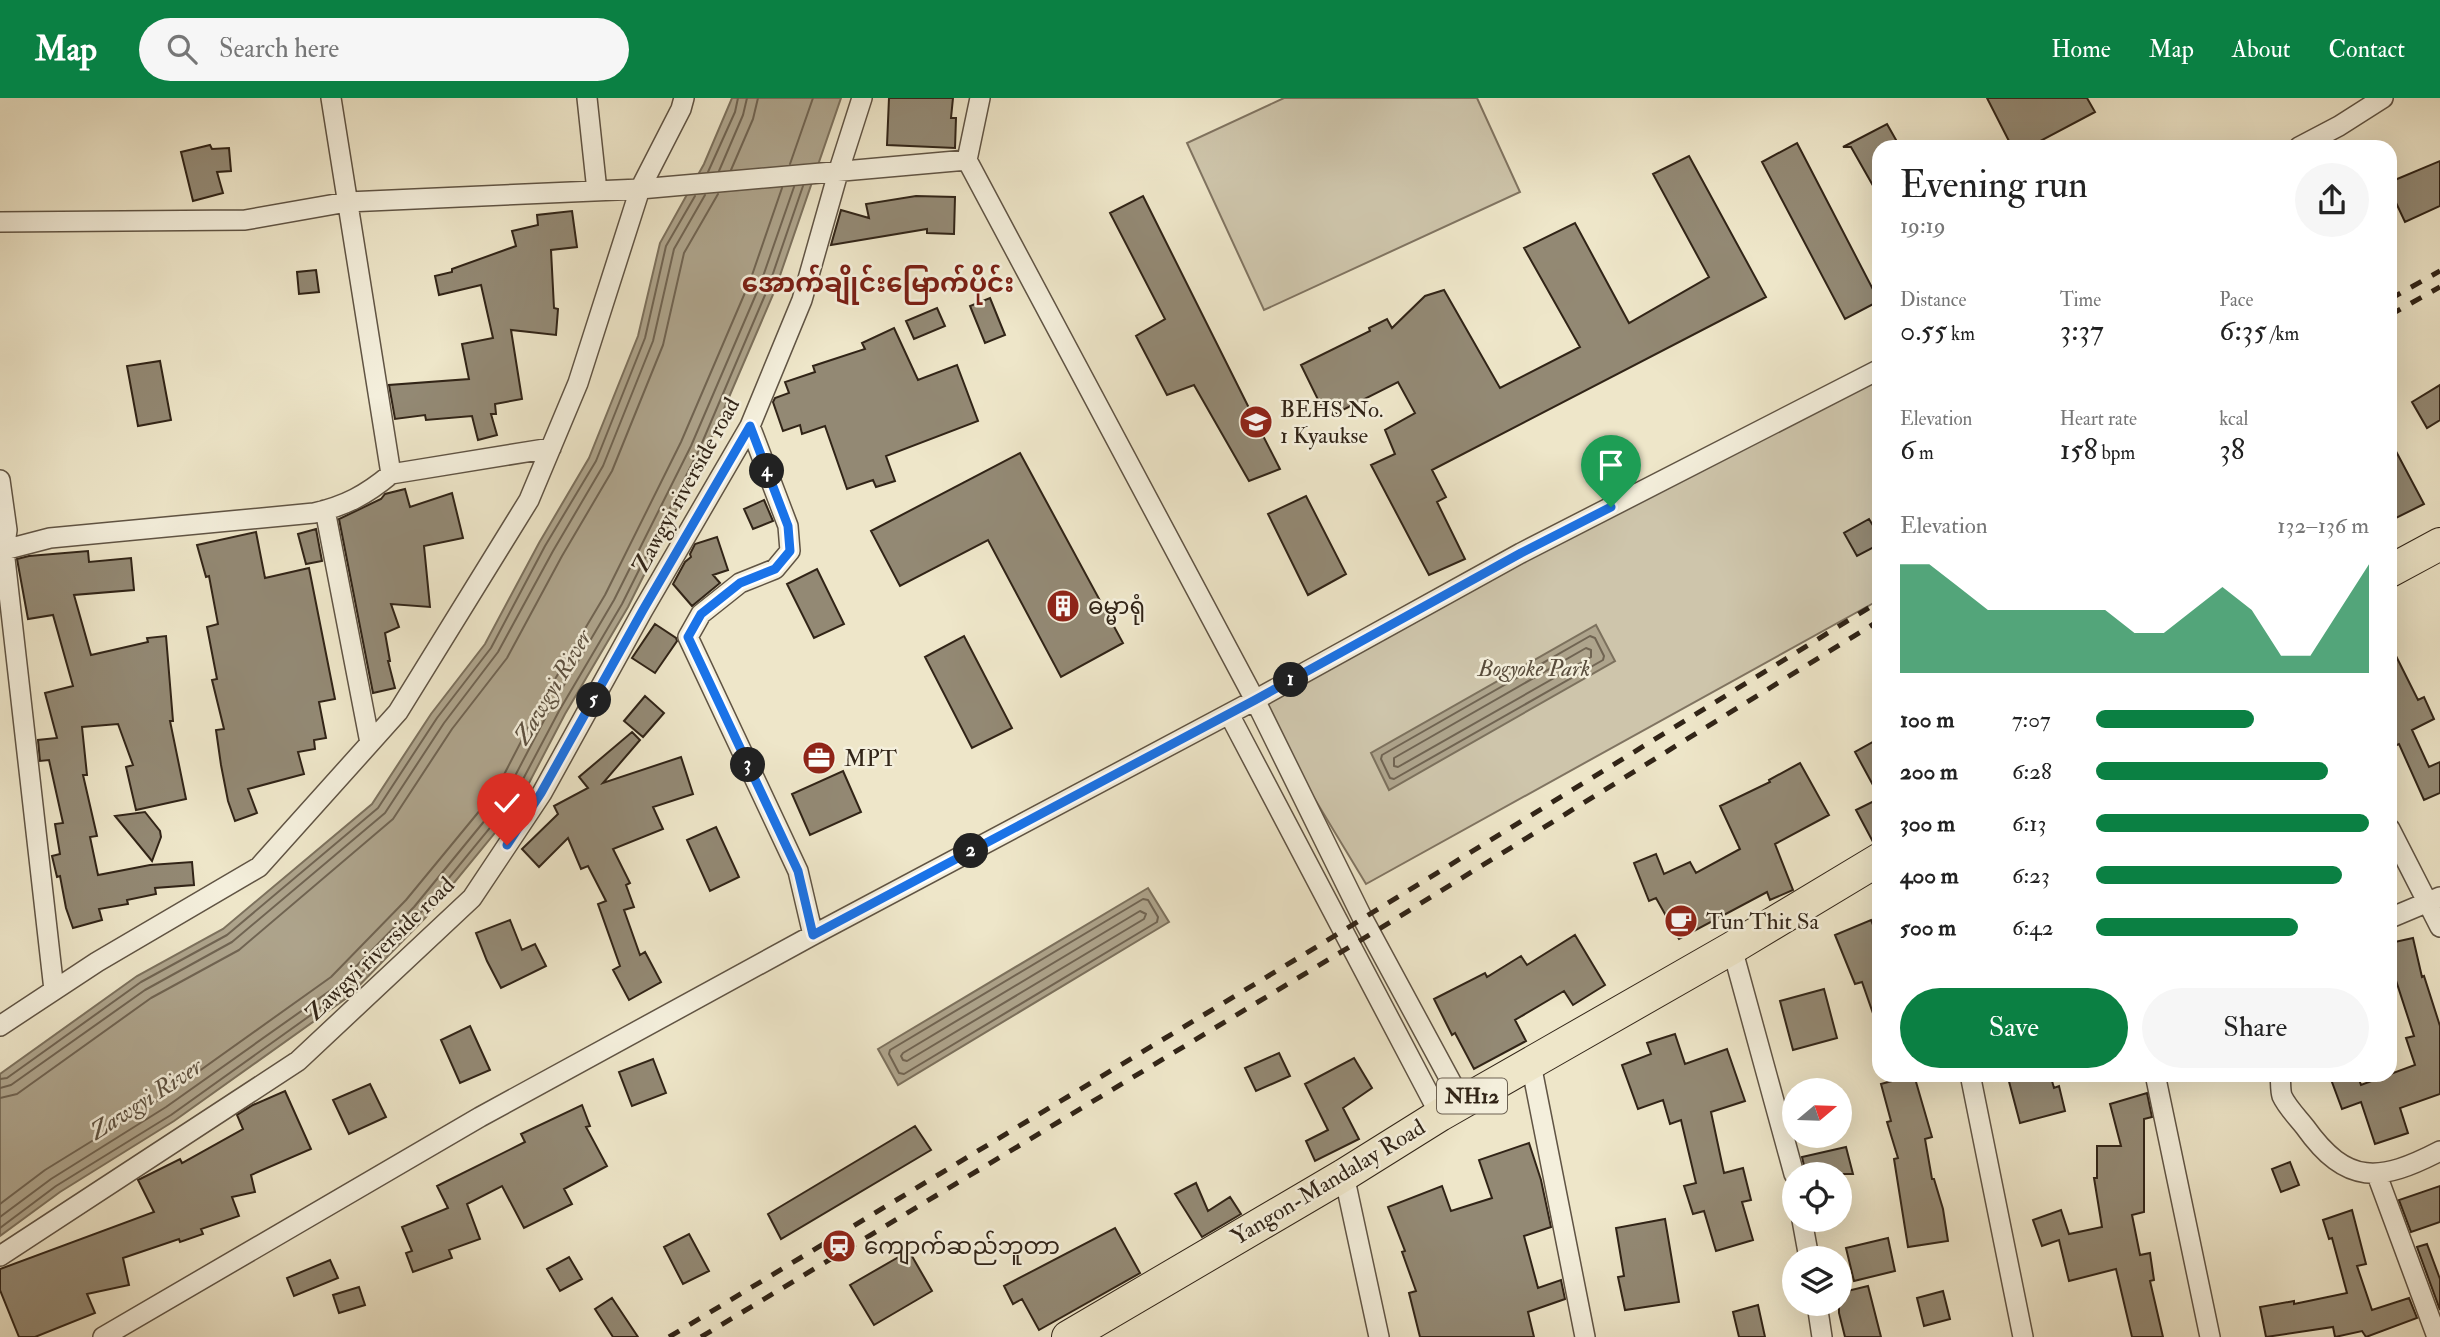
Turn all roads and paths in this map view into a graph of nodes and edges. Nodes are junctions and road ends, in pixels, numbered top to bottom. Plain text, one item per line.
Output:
1 (331, 98) edge
2 (587, 98) edge
3 (684, 98) edge
4 (862, 98) edge
5 (980, 98) edge
6 (2383, 98) edge
7 (2312, 140) edge
8 (967, 160) junction
9 (838, 173) junction
10 (640, 189) junction
11 (597, 191) junction
12 (347, 202) junction
13 (0, 222) edge
14 (1872, 373) edge
15 (750, 426) junction
16 (551, 448) junction
17 (391, 474) junction
18 (0, 480) edge
19 (326, 510) junction
20 (2440, 544) edge
21 (2, 551) edge
22 (2397, 567) edge
23 (1255, 700) junction
24 (1229, 714) junction
25 (370, 743) junction
26 (2397, 840) edge
27 (1872, 864) edge
28 (2434, 900) edge
29 (2397, 916) edge
30 (2440, 927) edge
31 (813, 935) junction
32 (1732, 948) junction
33 (54, 990) junction
34 (0, 1026) edge
35 (1531, 1064) junction
36 (1972, 1082) edge
37 (2157, 1082) edge
38 (2281, 1082) edge
39 (1451, 1108) junction
40 (2440, 1151) edge
41 (1791, 1162) edge
42 (1344, 1175) junction
43 (2377, 1175) junction
44 (0, 1256) edge
45 (1818, 1316) edge
46 (103, 1337) edge
47 (1068, 1337) edge
48 (1379, 1337) edge
49 (1585, 1337) edge
50 (1822, 1337) edge
51 (2024, 1337) edge
52 (2210, 1337) edge
53 (2437, 1337) edge

1 - 12 street
2 - 11 street
3 - 10 street
4 - 9 street, Zawgyi riverside road
5 - 8 street
6 - 7 street
8 - 9 street
8 - 23 street
9 - 10 street
9 - 15 street, Zawgyi riverside road
10 - 11 street
10 - 16 street
11 - 12 street
12 - 13 street
12 - 17 street
14 - 23 street
15 - 31 street
15 - 44 street, Zawgyi riverside road
16 - 17 street
16 - 25 street
17 - 19 street
18 - 21 street
19 - 21 street
19 - 25 street
20 - 22 highway
21 - 33 street
23 - 24 street
23 - 39 street
24 - 31 street
24 - 39 street
25 - 33 street
26 - 28 street
27 - 32 highway, Yangon-Mandalay Road / NH12
28 - 29 street
28 - 30 street
31 - 46 street
32 - 35 highway, Yangon-Mandalay Road / NH12
32 - 41 street
33 - 34 street
35 - 39 highway, Yangon-Mandalay Road / NH12
35 - 49 street
36 - 51 street
37 - 52 street
38 - 43 street
39 - 42 highway, Yangon-Mandalay Road / NH12
40 - 43 street
42 - 47 highway, Yangon-Mandalay Road / NH12
42 - 48 street
43 - 53 street
45 - 50 street

